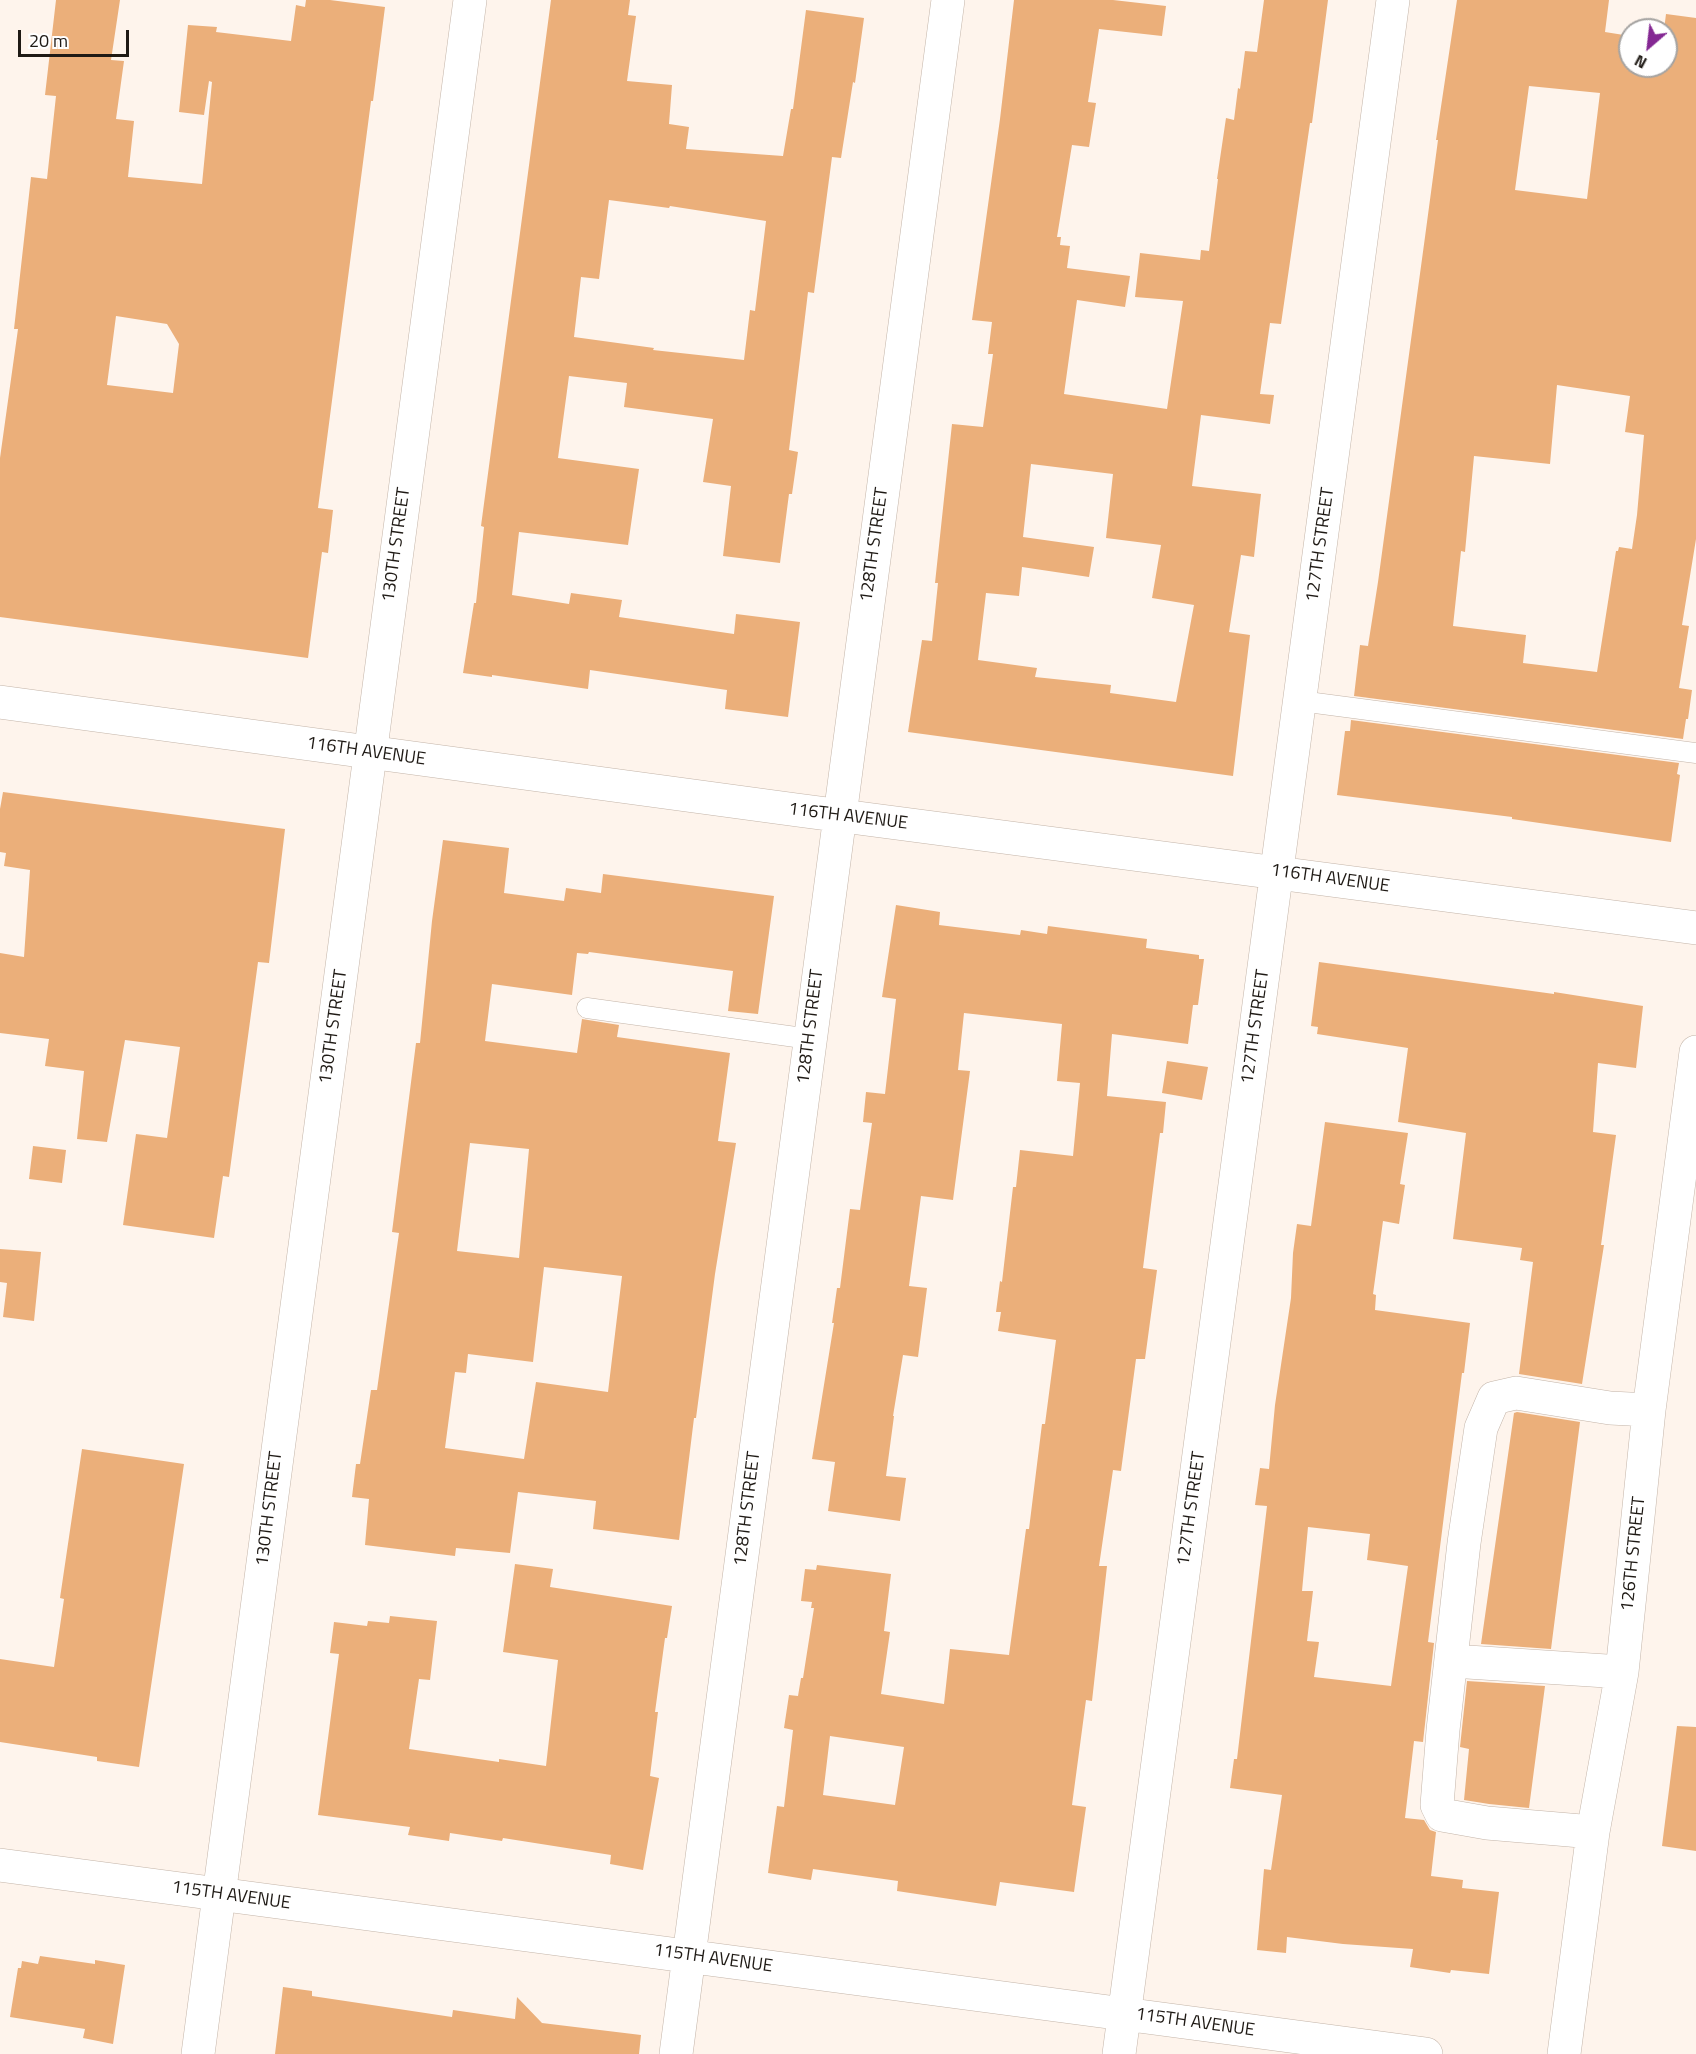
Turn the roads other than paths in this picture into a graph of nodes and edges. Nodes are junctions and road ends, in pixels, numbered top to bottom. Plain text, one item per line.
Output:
1 (470, 0) edge
2 (948, 0) edge
3 (1393, 0) edge
4 (1300, 701) junction
5 (0, 702) edge
6 (370, 752) junction
7 (1696, 753) edge
8 (839, 816) junction
9 (1277, 872) junction
10 (1696, 928) edge
11 (587, 1008) dead end
12 (810, 1039) junction
13 (1696, 1052) edge
14 (1649, 1410) junction
15 (1452, 1661) junction
16 (1622, 1672) junction
17 (1593, 1832) junction
18 (0, 1865) edge
19 (219, 1894) junction
20 (689, 1956) junction
21 (1125, 2014) junction
22 (198, 2054) edge
23 (676, 2054) edge
24 (1119, 2054) edge
25 (1426, 2054) edge
26 (1564, 2054) edge

1 - 6 street, 130TH STREET
2 - 8 street, 128TH STREET
3 - 4 street, 127TH STREET
4 - 7 lane
4 - 9 street, 127TH STREET
5 - 6 street, 116TH AVENUE
6 - 8 street, 116TH AVENUE
6 - 19 street, 130TH STREET
8 - 9 street, 116TH AVENUE
8 - 12 street, 128TH STREET
9 - 10 street, 116TH AVENUE
9 - 21 street, 127TH STREET
11 - 12 lane
12 - 20 street, 128TH STREET
13 - 14 street, 126TH STREET
14 - 15 street
14 - 16 street, 126TH STREET
15 - 16 street
15 - 17 street
16 - 17 street, 126TH STREET
17 - 26 street, 126TH STREET
18 - 19 street, 115TH AVENUE
19 - 20 street, 115TH AVENUE
19 - 22 street, 130TH STREET
20 - 21 street, 115TH AVENUE
20 - 23 street, 128TH STREET
21 - 24 street, 127TH STREET
21 - 25 street, 115TH AVENUE

